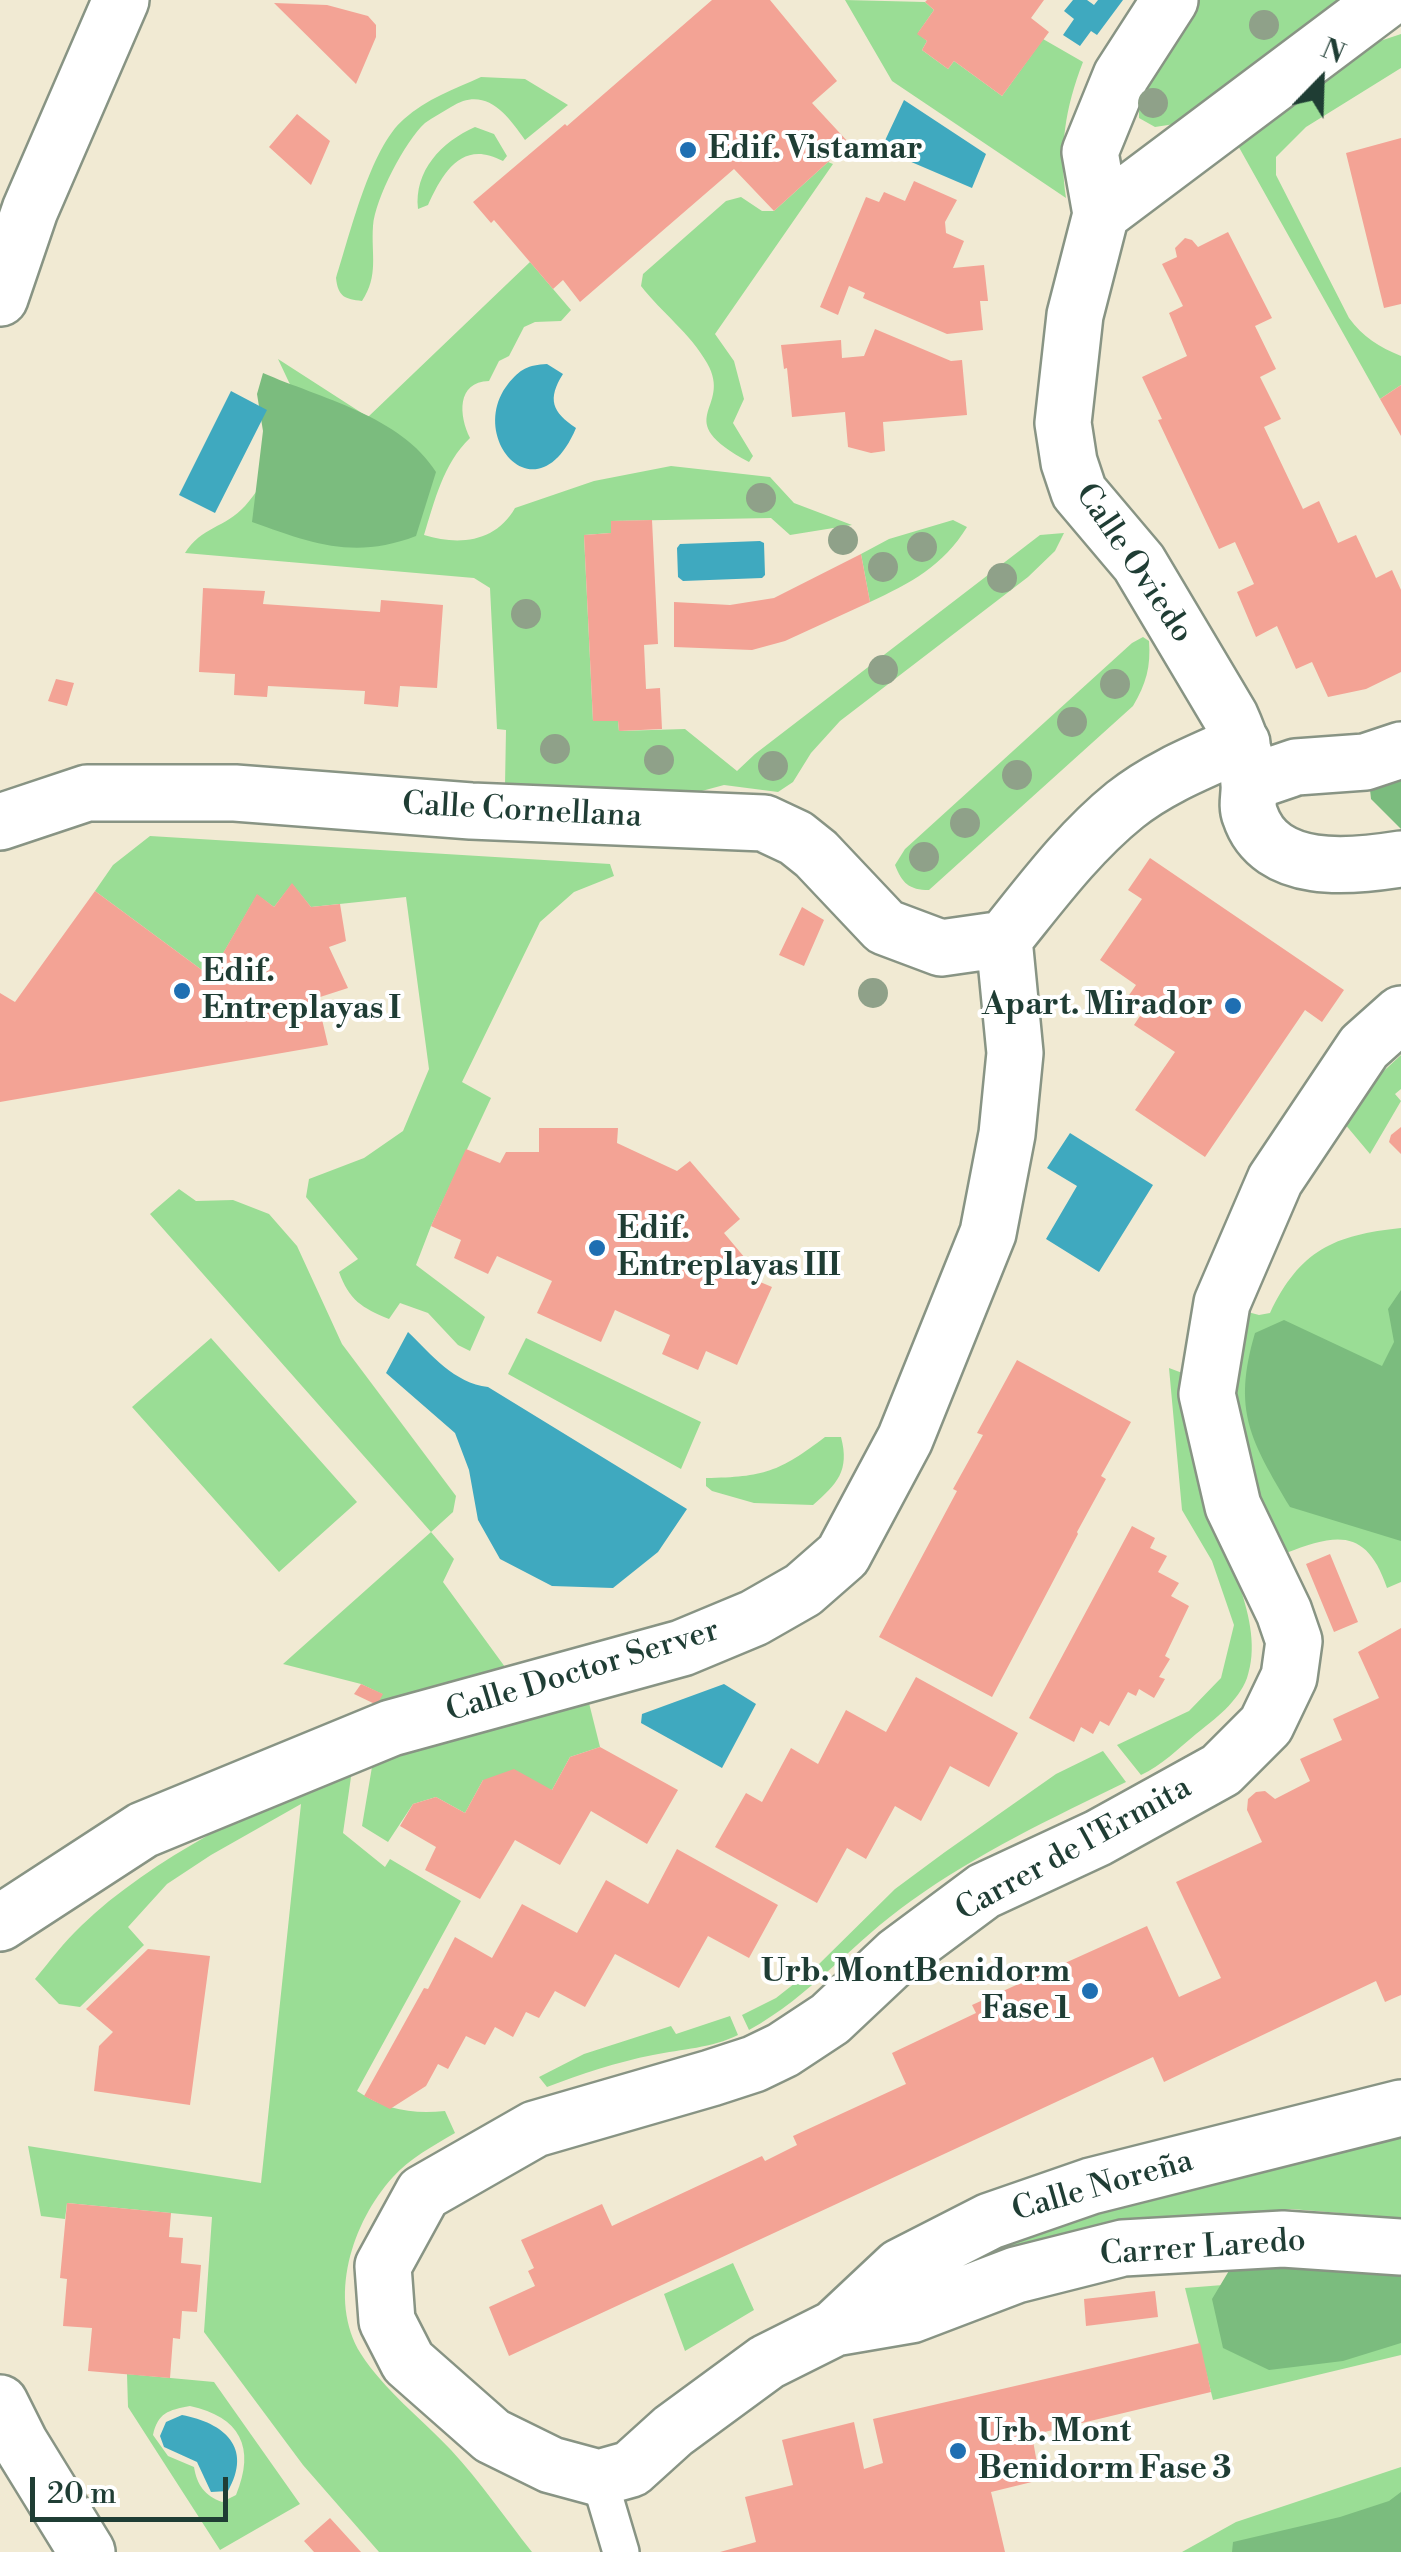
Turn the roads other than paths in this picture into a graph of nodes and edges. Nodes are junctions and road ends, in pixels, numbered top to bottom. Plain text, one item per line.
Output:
1 (121, 0) edge
2 (1170, 0) edge
3 (1386, 0) edge
4 (1101, 214) junction
5 (0, 298) edge
6 (1401, 750) edge
7 (1246, 763) junction
8 (0, 780) edge
9 (87, 793) junction
10 (0, 822) edge
11 (1401, 859) edge
12 (1004, 939) junction
13 (1401, 1014) edge
14 (0, 1923) edge
15 (1401, 2108) edge
16 (1401, 2246) edge
17 (835, 2328) junction
18 (0, 2403) edge
19 (599, 2478) junction
20 (87, 2552) edge
21 (621, 2552) edge

1 - 5 street
2 - 4 street
3 - 4 street
4 - 7 street, Calle Oviedo
6 - 7 street
7 - 11 street, Calle Oviedo
7 - 12 street
8 - 9 street
9 - 10 street, Calle Cornellana
9 - 12 street, Calle Cornellana
12 - 14 street, Calle Doctor Server
13 - 19 street, Carrer de l'Ermita
15 - 17 street, Calle Noreña
16 - 17 street, Carrer Laredo
17 - 19 street
18 - 20 street
19 - 21 lane

